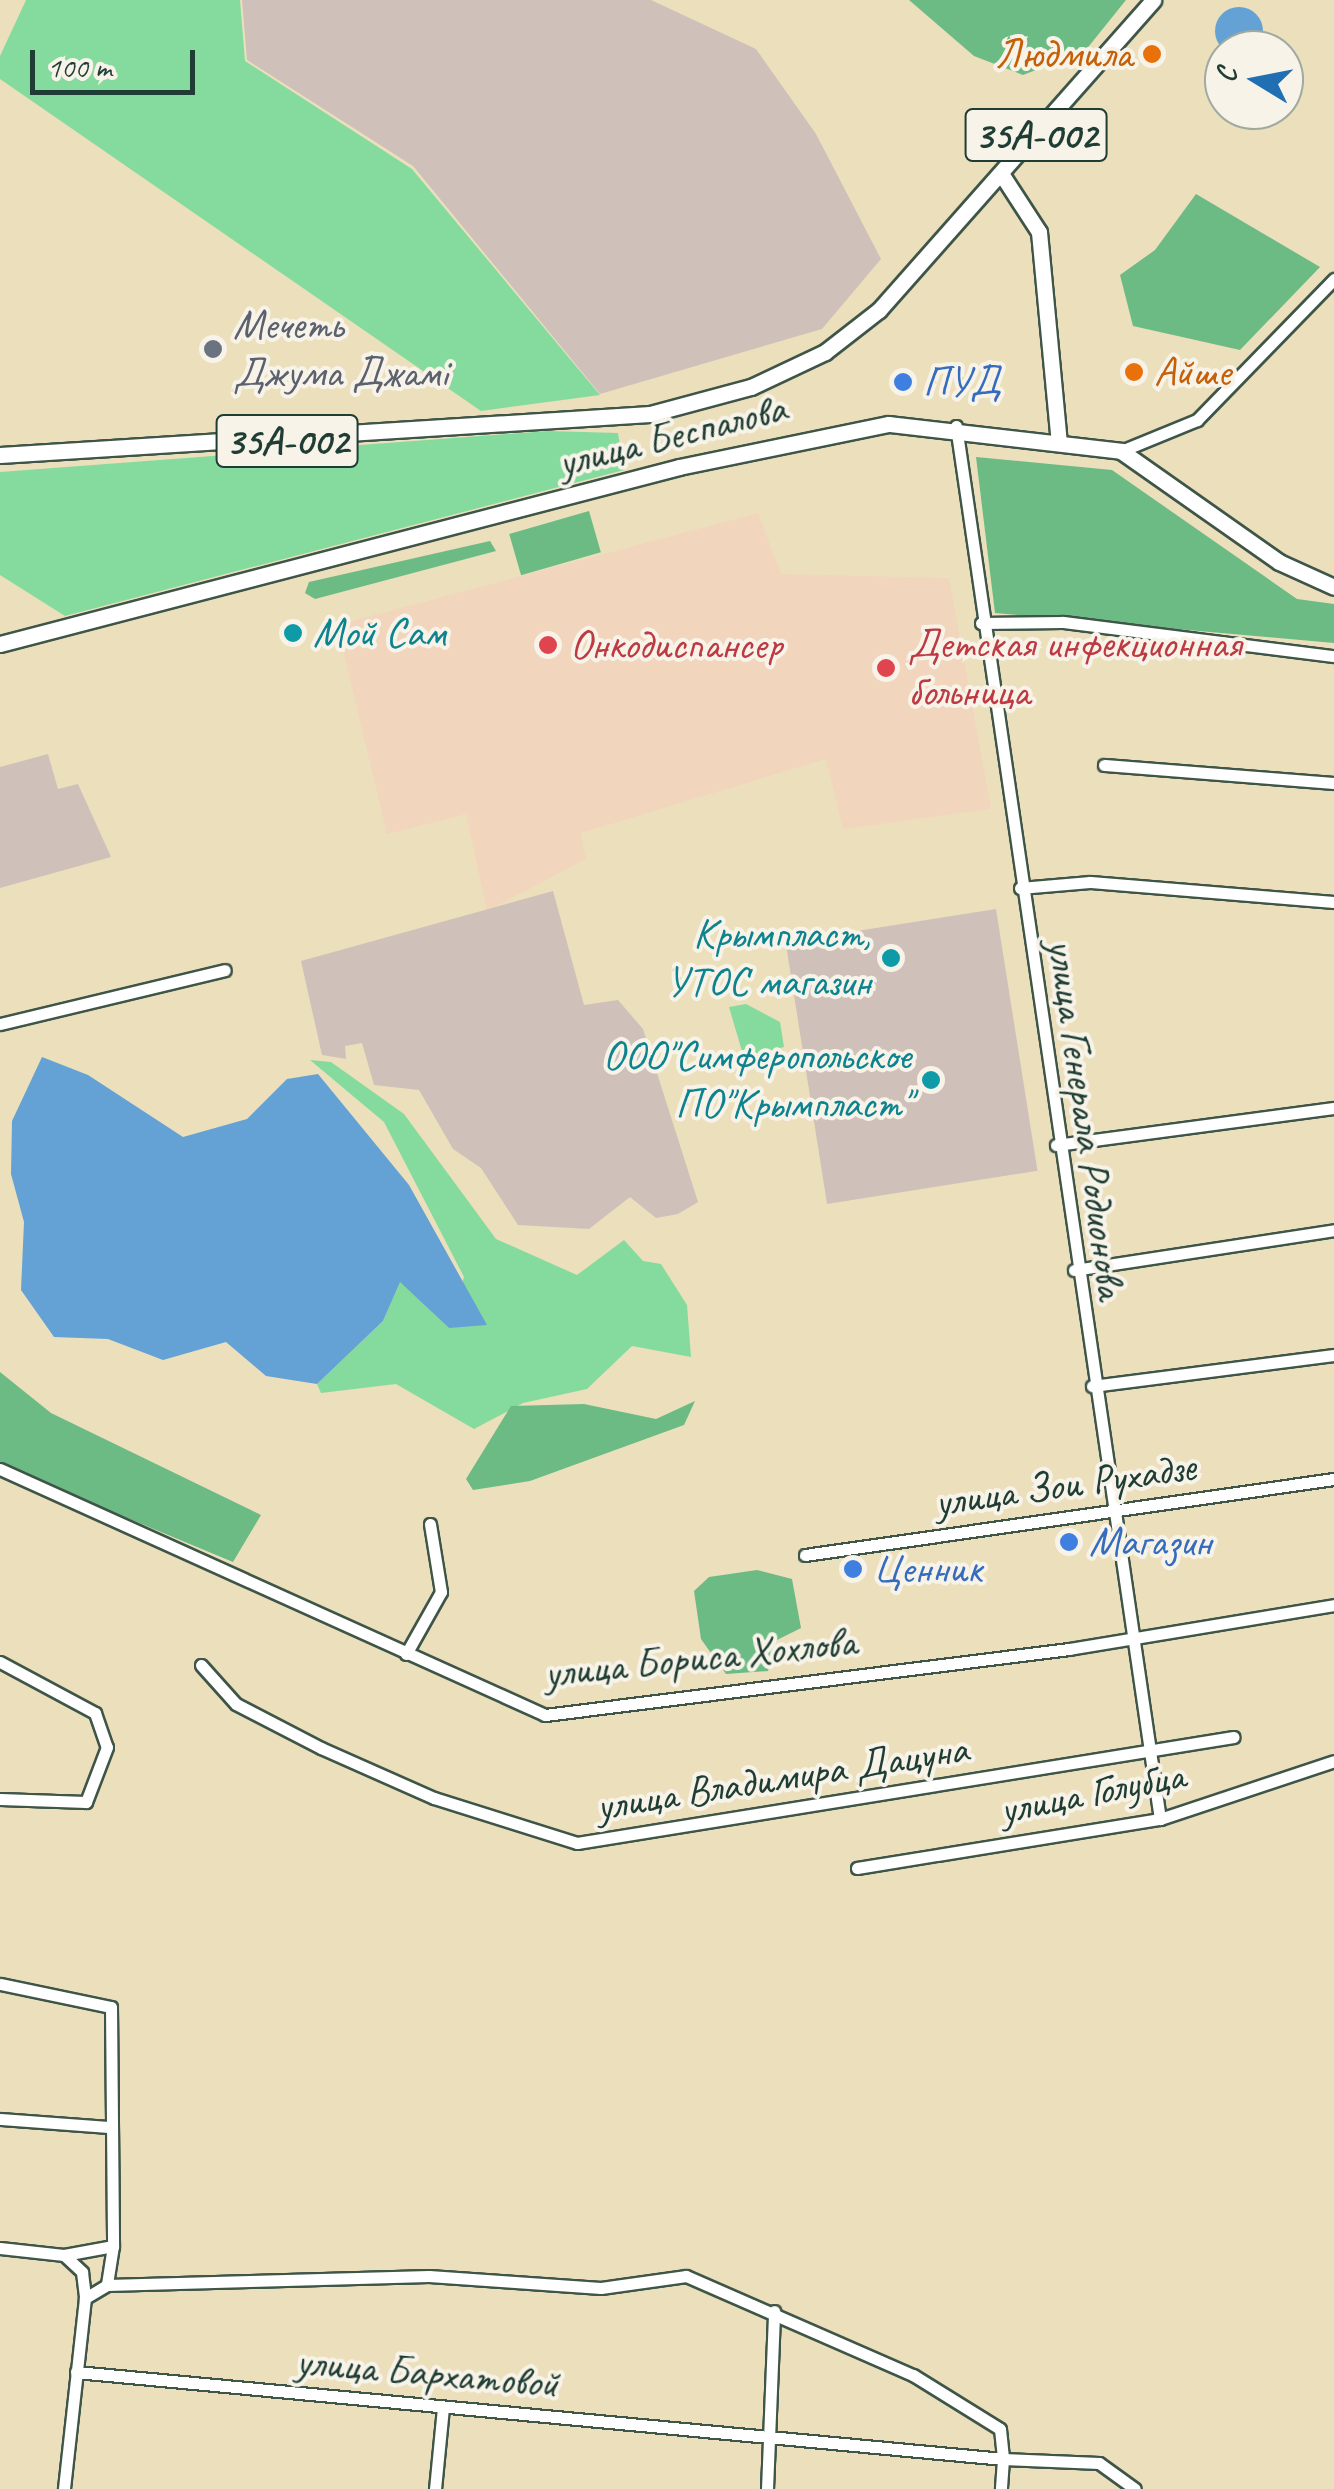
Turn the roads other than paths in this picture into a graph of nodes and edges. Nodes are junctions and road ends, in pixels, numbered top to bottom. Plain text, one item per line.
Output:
1 (1153, 0) edge
2 (1002, 174) junction
3 (1334, 279) edge
4 (956, 426) junction
5 (1154, 438) junction
6 (1059, 442) junction
7 (1121, 451) junction
8 (0, 458) edge
9 (1145, 468) junction
10 (1334, 587) edge
11 (982, 623) junction
12 (0, 644) edge
13 (1334, 656) edge
14 (1104, 766) dead end
15 (1334, 784) edge
16 (1020, 888) junction
17 (1334, 902) edge
18 (225, 970) dead end
19 (0, 1024) edge
20 (1334, 1108) edge
21 (1056, 1145) junction
22 (1334, 1230) edge
23 (1074, 1270) junction
24 (1334, 1356) edge
25 (1092, 1386) junction
26 (0, 1469) edge
27 (1334, 1479) edge
28 (1112, 1511) junction
29 (430, 1524) dead end
30 (805, 1554) dead end
31 (1334, 1605) edge
32 (1130, 1633) junction
33 (406, 1654) junction
34 (0, 1662) edge
35 (201, 1665) dead end
36 (1234, 1737) dead end
37 (1149, 1745) junction
38 (1334, 1761) edge
39 (0, 1798) edge
40 (1160, 1819) junction
41 (857, 1868) dead end
42 (0, 1984) edge
43 (0, 2119) edge
44 (110, 2128) junction
45 (113, 2246) junction
46 (0, 2248) edge
47 (64, 2255) junction
48 (107, 2285) junction
49 (84, 2298) junction
50 (774, 2311) junction
51 (76, 2372) junction
52 (444, 2408) junction
53 (772, 2438) junction
54 (1003, 2460) junction
55 (64, 2489) edge
56 (435, 2489) edge
57 (767, 2489) edge
58 (1001, 2489) edge
59 (1136, 2489) edge

1 - 2 main road, 35А-002
2 - 6 main road
2 - 8 main road, 35А-002
3 - 5 street
4 - 6 main road, улица Беспалова
4 - 11 street, улица Генерала Родионова
4 - 12 main road, улица Беспалова
5 - 7 street
5 - 9 street
6 - 7 main road, улица Беспалова
7 - 9 main road, улица Беспалова
9 - 10 main road, улица Беспалова
11 - 13 street
11 - 16 street, улица Генерала Родионова
14 - 15 street
16 - 17 street
16 - 21 street, улица Генерала Родионова
18 - 19 street
20 - 21 street
21 - 23 street, улица Генерала Родионова
22 - 23 street
23 - 25 street, улица Генерала Родионова
24 - 25 street
25 - 28 street, улица Генерала Родионова
26 - 33 street, улица Бориса Хохлова
27 - 28 street, улица Зои Рухадзе
28 - 30 street, улица Зои Рухадзе
28 - 32 street, улица Генерала Родионова
29 - 33 street
31 - 32 street, улица Бориса Хохлова
32 - 33 street, улица Бориса Хохлова
32 - 37 street, улица Генерала Родионова
34 - 39 street
35 - 37 street, улица Владимира Дацуна
36 - 37 street, улица Владимира Дацуна
37 - 40 street, улица Генерала Родионова
38 - 40 street, улица Голубца
40 - 41 street, улица Голубца
42 - 44 street
43 - 44 street
44 - 45 street
45 - 47 street
45 - 48 street
46 - 47 street
47 - 49 street
48 - 49 street
48 - 50 street
49 - 51 street
50 - 53 street
50 - 54 street
51 - 52 street, улица Бархатовой
51 - 55 street
52 - 53 street, улица Бархатовой
52 - 56 street
53 - 54 street, улица Бархатовой
53 - 57 street
54 - 58 street
54 - 59 street, улица Бархатовой

